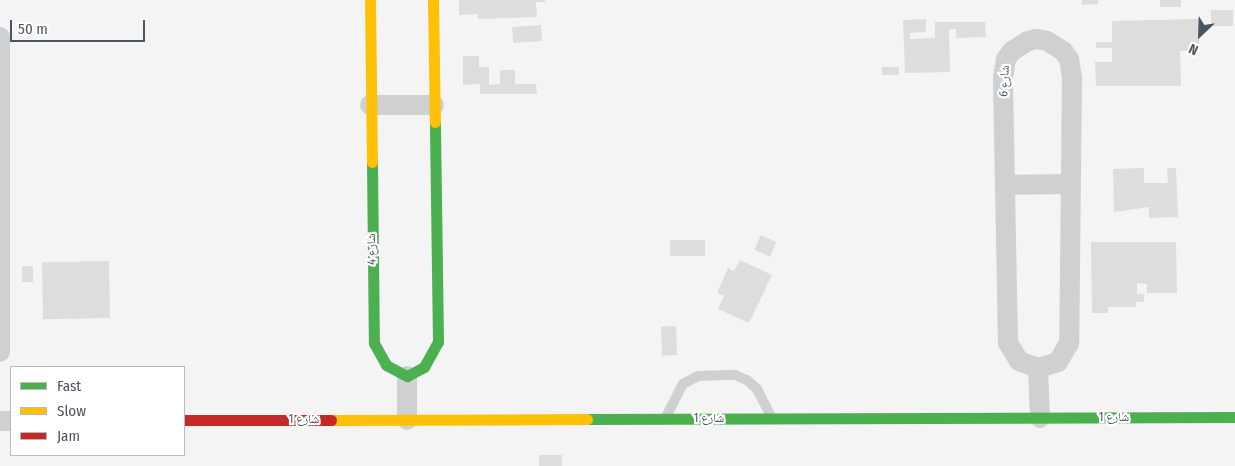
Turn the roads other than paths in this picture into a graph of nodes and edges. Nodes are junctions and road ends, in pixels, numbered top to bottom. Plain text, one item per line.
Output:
1 (370, 0) edge
2 (433, 0) edge
3 (0, 37) edge
4 (370, 105) junction
5 (434, 105) junction
6 (0, 111) edge
7 (1070, 184) junction
8 (1006, 185) junction
9 (0, 352) edge
10 (1038, 368) junction
11 (407, 376) junction
12 (1235, 417) edge
13 (1040, 418) junction
14 (665, 419) junction
15 (772, 419) junction
16 (185, 420) edge
17 (407, 420) junction

1 - 4 street, شارع 4
2 - 5 street
3 - 6 street
4 - 5 street
4 - 11 street, شارع 4
5 - 11 street
6 - 9 street
7 - 8 street
7 - 8 street, شارع 6
7 - 10 street, شارع 6
8 - 10 street, شارع 6
10 - 13 street
11 - 17 street
12 - 13 street, شارع 1
13 - 15 street, شارع 1
14 - 15 street, شارع 1
14 - 15 lane
14 - 17 street, شارع 1
16 - 17 street, شارع 1

